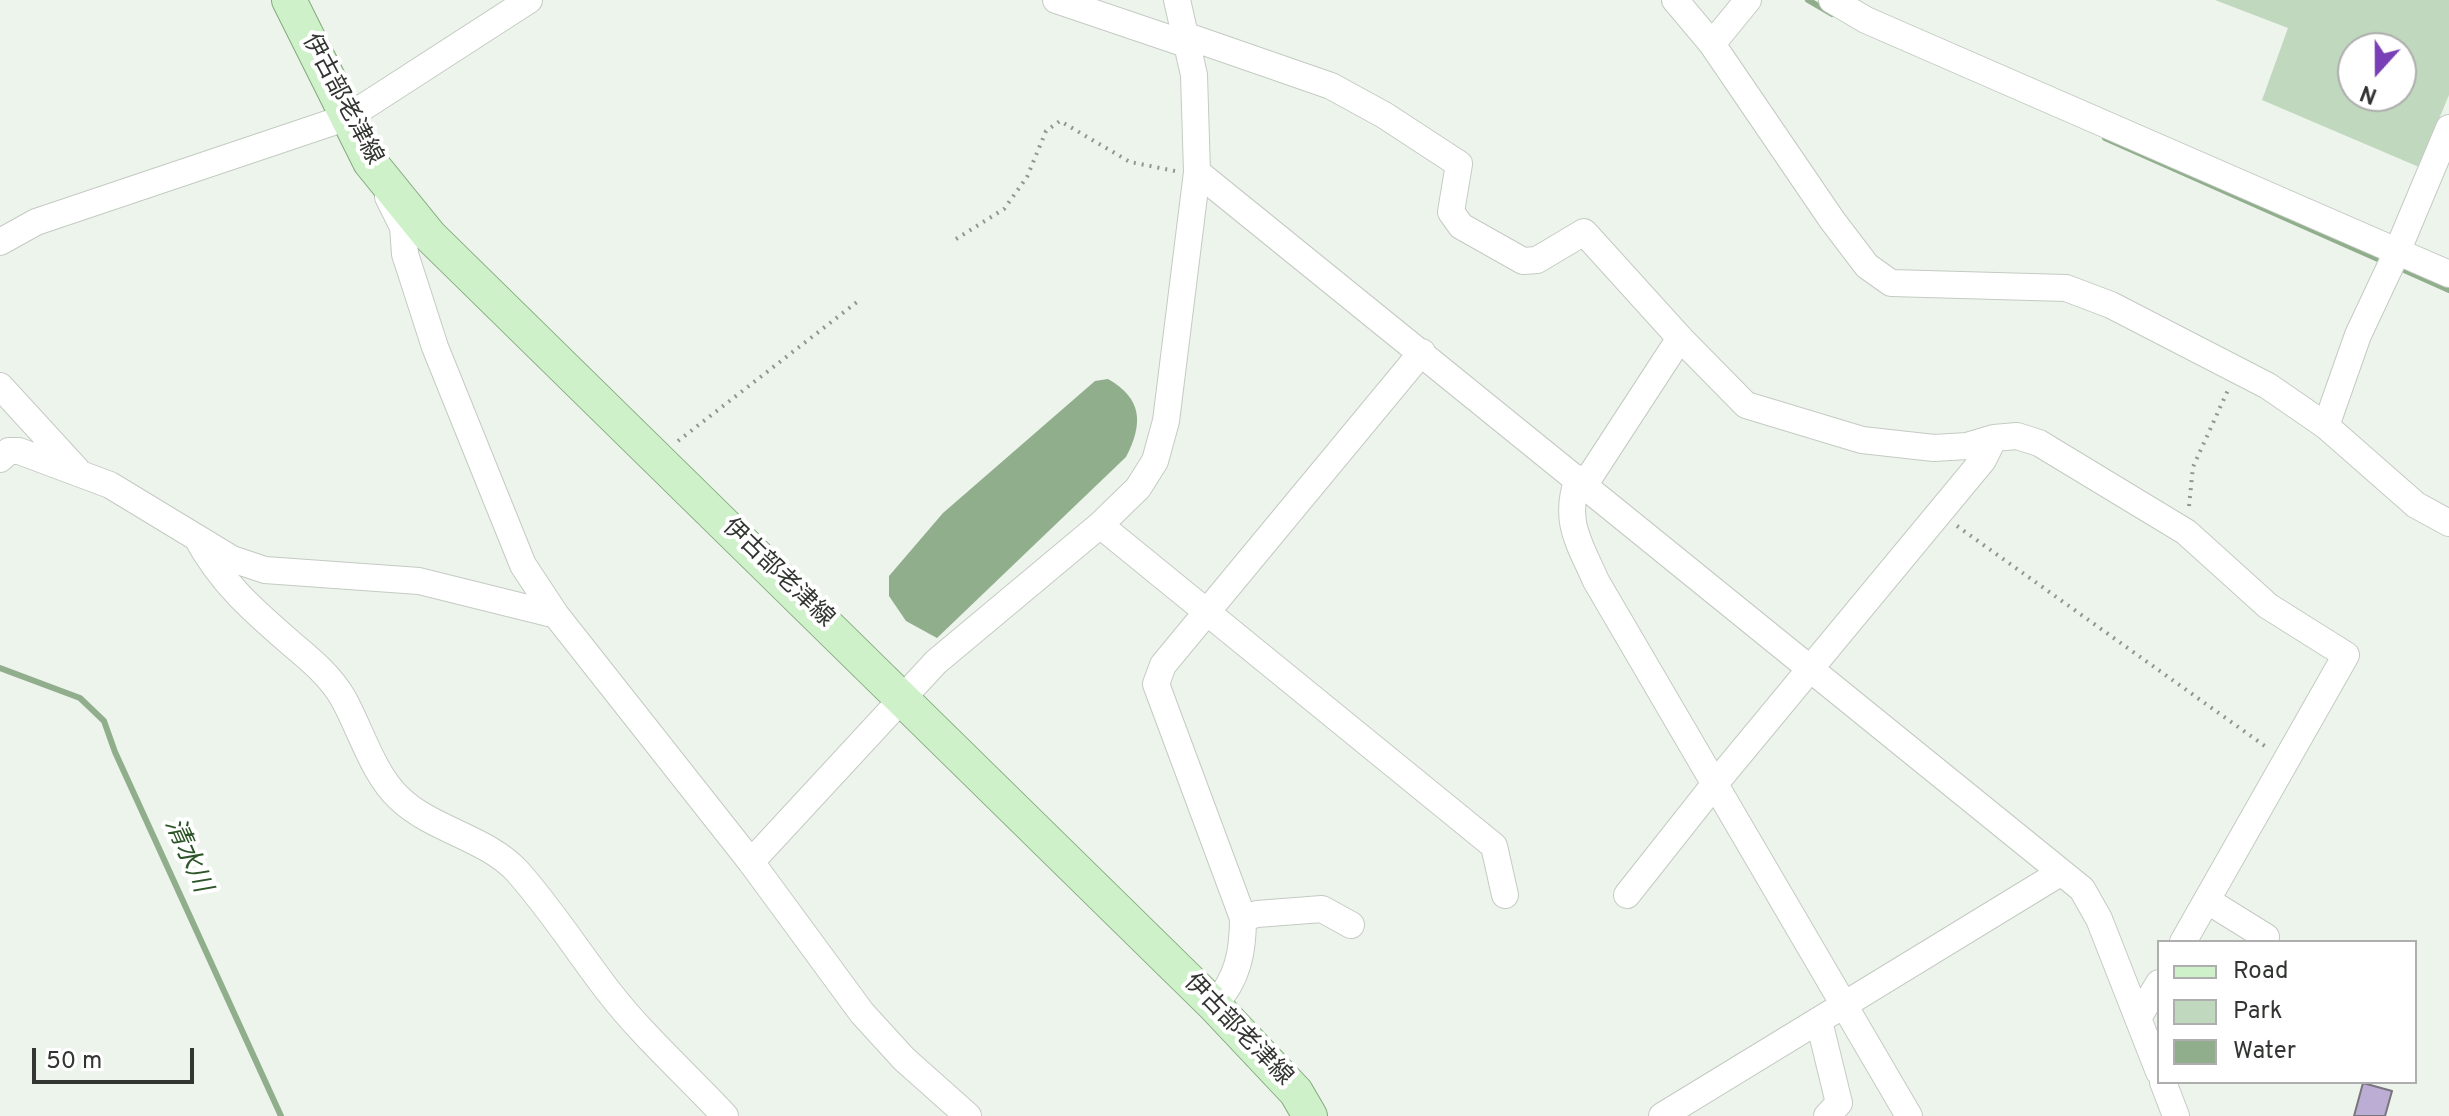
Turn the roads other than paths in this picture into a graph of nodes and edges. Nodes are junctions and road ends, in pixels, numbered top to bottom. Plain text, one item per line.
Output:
1 (289, 0) edge
2 (529, 0) edge
3 (1056, 0) edge
4 (1177, 0) edge
5 (1675, 0) edge
6 (1748, 0) edge
7 (1832, 0) edge
8 (1185, 39) junction
9 (1712, 44) junction
10 (348, 117) junction
11 (2449, 128) edge
12 (370, 162) junction
13 (1197, 172) junction
14 (0, 242) edge
15 (2397, 252) junction
16 (2449, 274) edge
17 (1680, 338) junction
18 (1422, 352) junction
19 (0, 386) edge
20 (2326, 426) junction
21 (1994, 438) junction
22 (0, 459) edge
23 (79, 473) junction
24 (1582, 481) junction
25 (2449, 523) edge
26 (1100, 525) junction
27 (197, 538) junction
28 (1208, 611) junction
29 (556, 615) junction
30 (1811, 668) junction
31 (904, 698) junction
32 (1714, 785) junction
33 (751, 862) junction
34 (2060, 873) junction
35 (1505, 895) dead end
36 (1627, 895) dead end
37 (2208, 901) junction
38 (1243, 918) junction
39 (1351, 925) dead end
40 (2266, 937) dead end
41 (2184, 940) edge
42 (2157, 986) edge
43 (1214, 1005) junction
44 (1843, 1007) junction
45 (2138, 1018) junction
46 (1819, 1021) junction
47 (2157, 1067) edge
48 (2164, 1084) edge
49 (725, 1116) edge
50 (968, 1116) edge
51 (1310, 1116) edge
52 (1662, 1116) edge
53 (1827, 1116) edge
54 (1909, 1116) edge
55 (2176, 1116) edge

1 - 10 main road, 伊古部老津線
2 - 10 street
3 - 8 street
4 - 8 street
5 - 9 street
6 - 9 street
7 - 15 street
8 - 13 street
8 - 17 street
9 - 20 street
10 - 12 main road, 伊古部老津線
10 - 14 street
11 - 15 street
12 - 29 street
12 - 31 main road, 伊古部老津線
13 - 18 street
13 - 26 street
15 - 16 street
15 - 20 street
17 - 21 street
17 - 24 street
18 - 24 street
18 - 28 street
19 - 23 street
20 - 25 street
21 - 30 street
21 - 37 street
22 - 23 street
23 - 27 street
24 - 30 street
24 - 32 street
26 - 28 street
26 - 31 street
27 - 29 street
27 - 49 street
28 - 35 street
28 - 38 street
29 - 33 street
30 - 32 street
30 - 34 street
31 - 33 street
31 - 43 main road, 伊古部老津線
32 - 36 street
32 - 44 street
33 - 50 street
34 - 44 street
34 - 45 street
37 - 40 street
37 - 41 street
38 - 39 street
38 - 43 street
42 - 45 street
43 - 51 main road, 伊古部老津線
44 - 46 street
44 - 54 street
45 - 47 street
46 - 52 street
46 - 53 street
48 - 55 street

